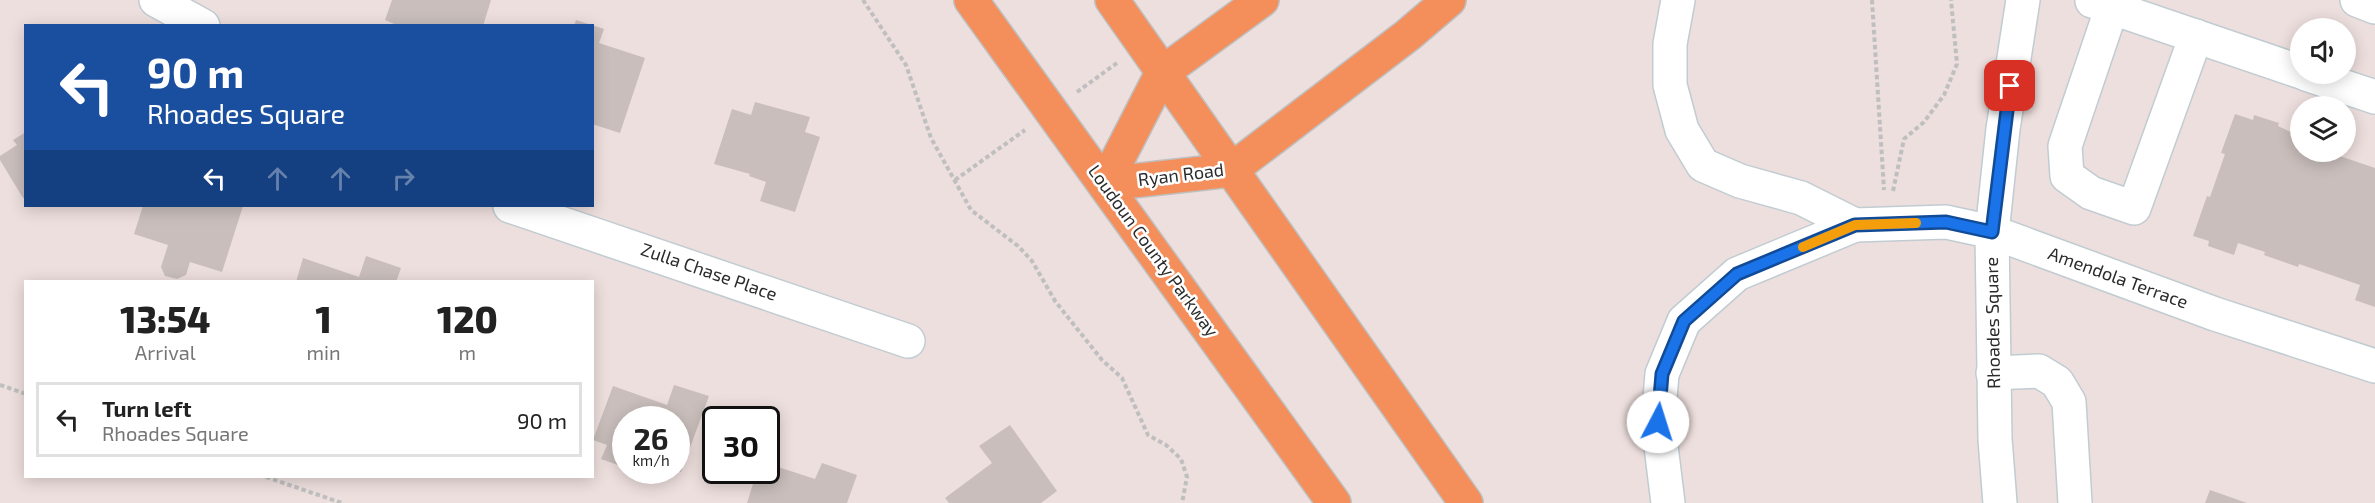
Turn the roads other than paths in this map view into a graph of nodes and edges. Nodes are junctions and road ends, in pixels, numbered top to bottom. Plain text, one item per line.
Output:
1 (156, 0) edge
2 (971, 0) edge
3 (1112, 0) edge
4 (1262, 0) edge
5 (1449, 0) edge
6 (1678, 0) edge
7 (2023, 0) edge
8 (2357, 0) edge
9 (2101, 4) edge
10 (2375, 7) edge
11 (199, 24) edge
12 (2196, 36) junction
13 (2290, 68) edge
14 (1162, 73) junction
15 (2336, 84) edge
16 (2375, 97) edge
17 (1231, 170) junction
18 (1105, 184) junction
19 (513, 207) edge
20 (1871, 224) junction
21 (1992, 232) junction
22 (908, 341) dead end
23 (2375, 366) edge
24 (1994, 373) junction
25 (1334, 503) edge
26 (1466, 503) edge
27 (1668, 503) edge
28 (2000, 503) edge
29 (2075, 503) edge

1 - 11 street
2 - 18 main road, Loudoun County Parkway
3 - 14 main road
4 - 14 main road, Ryan Road
5 - 17 main road, Ryan Road
6 - 20 street, Amendola Terrace
7 - 21 street, Rhoades Square
8 - 10 street
9 - 12 street
9 - 12 street
12 - 13 street
14 - 17 main road
14 - 18 main road, Ryan Road
15 - 16 street
17 - 18 main road, Ryan Road
17 - 26 main road
18 - 25 main road, Loudoun County Parkway
19 - 22 street, Zulla Chase Place
20 - 21 street, Amendola Terrace
20 - 27 street, Amendola Terrace
21 - 23 street, Amendola Terrace
21 - 24 street, Rhoades Square
24 - 28 street, Rhoades Square
24 - 29 street

